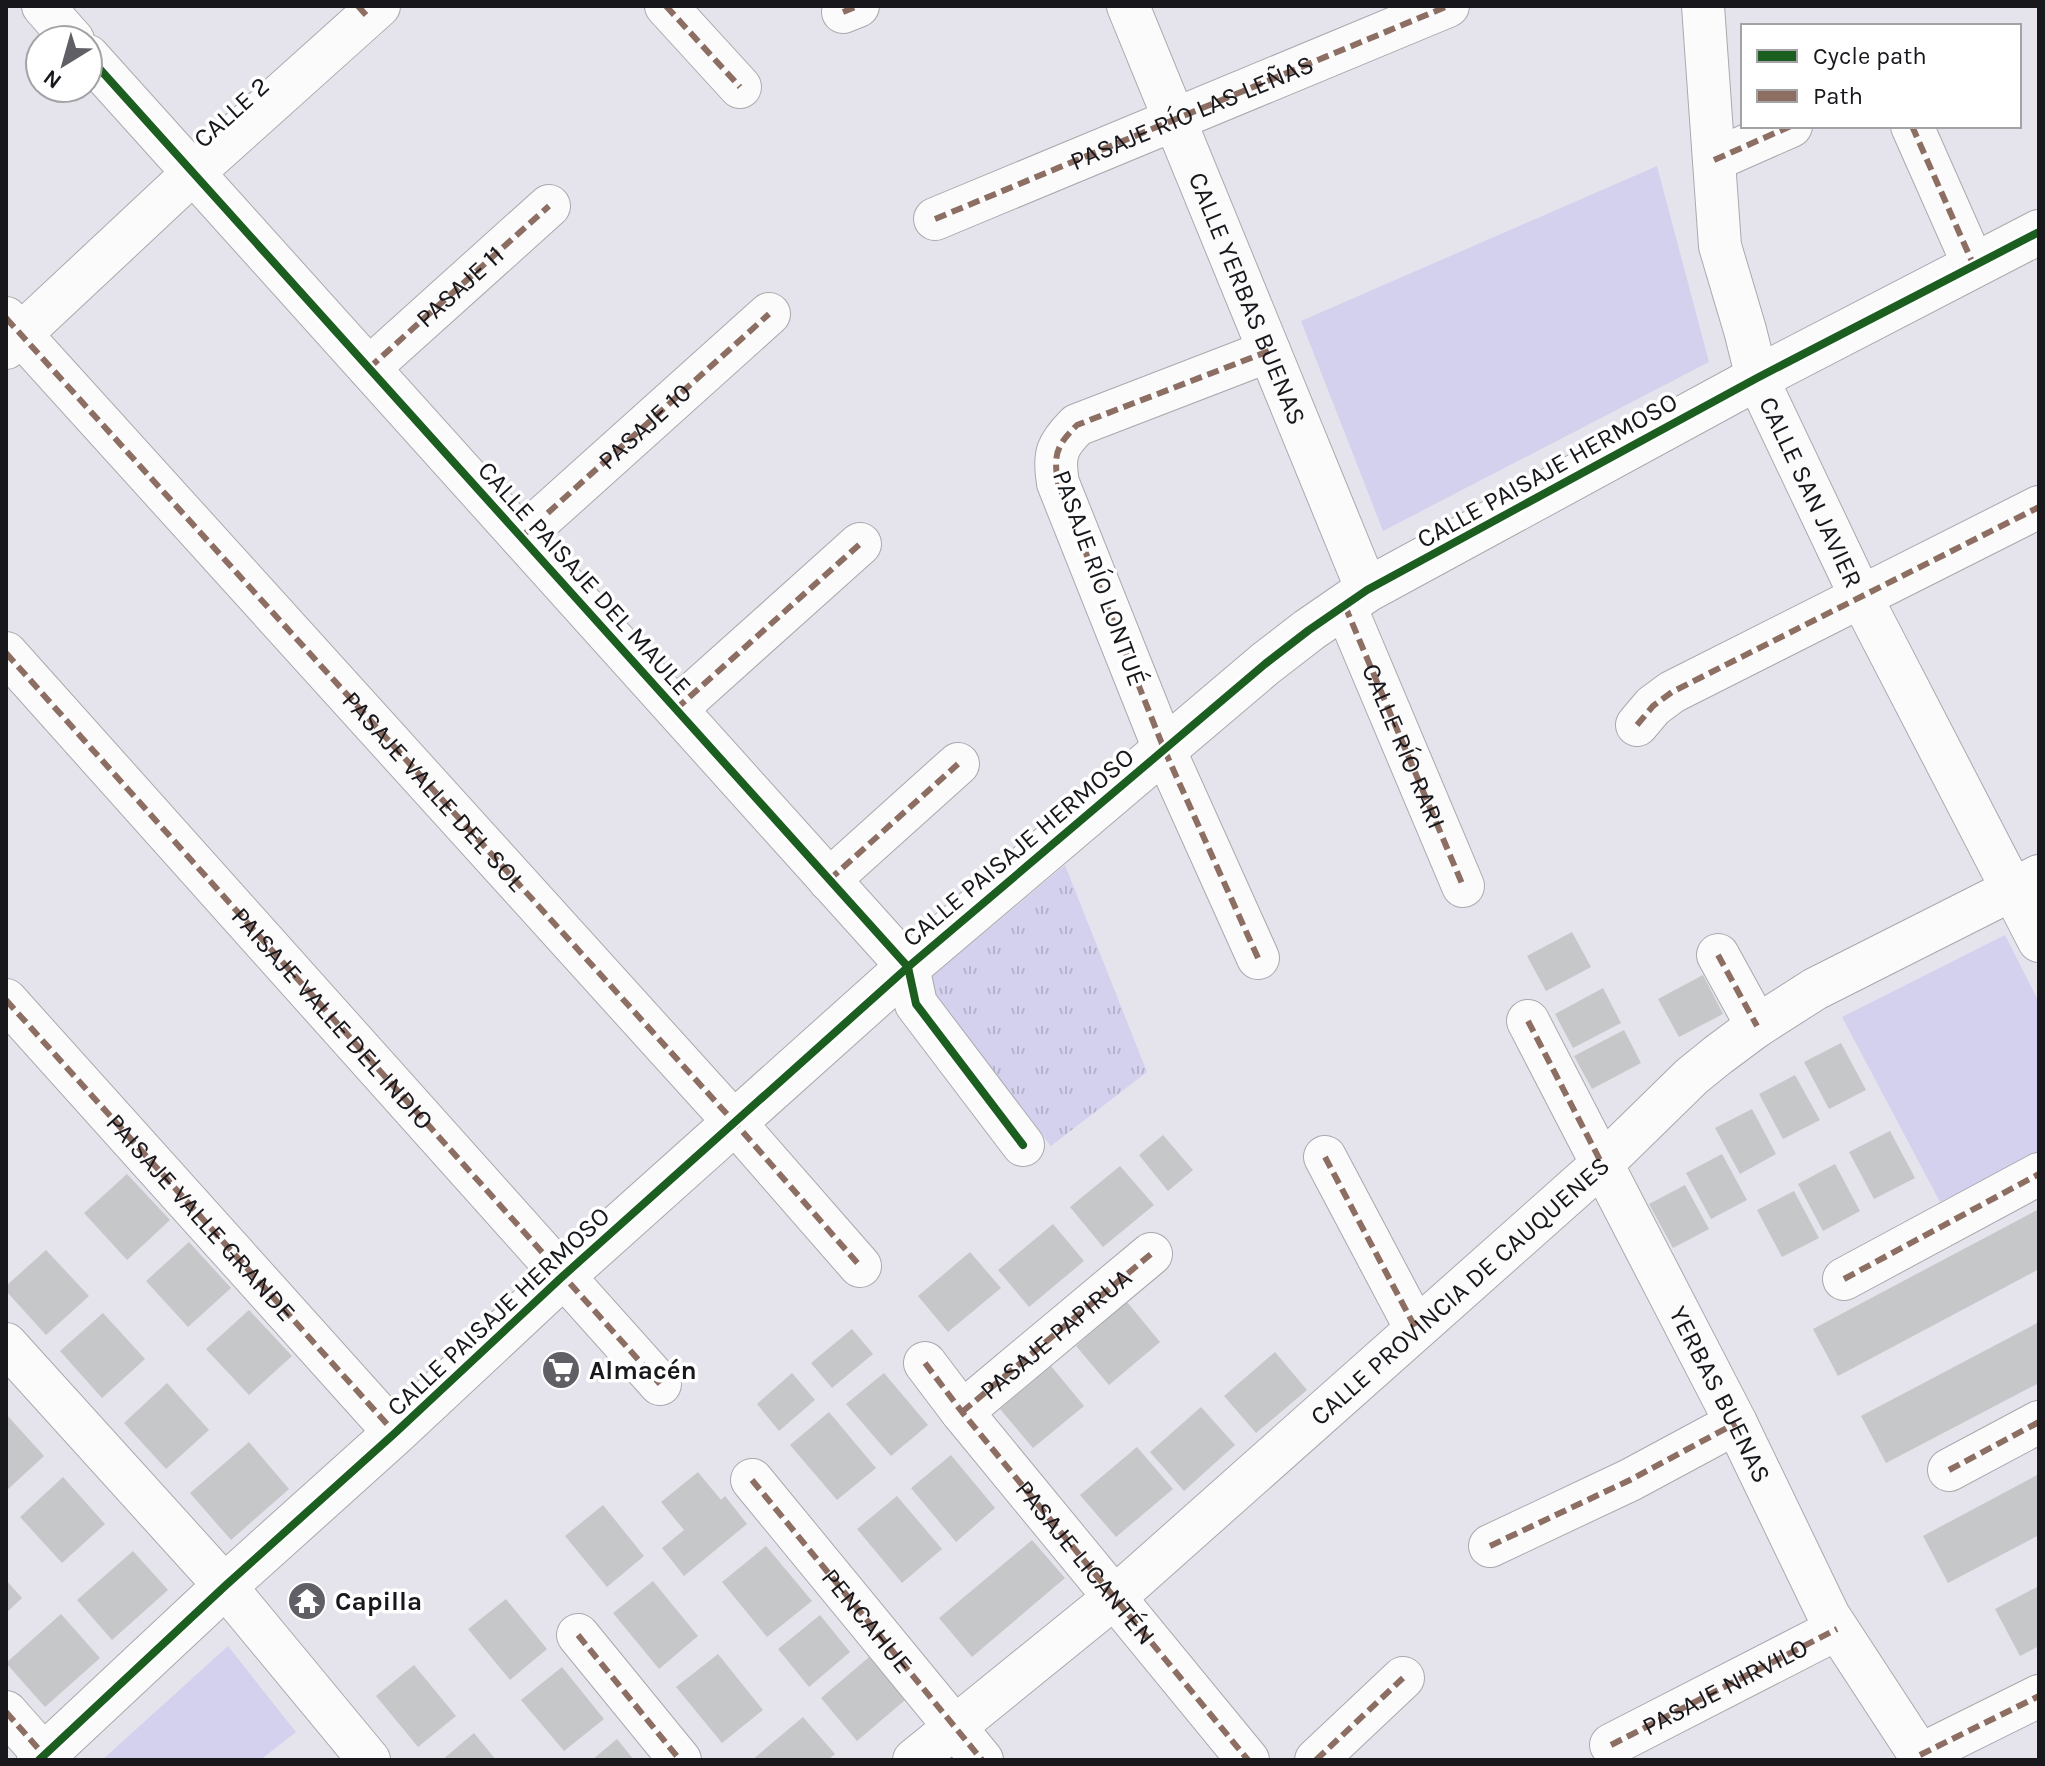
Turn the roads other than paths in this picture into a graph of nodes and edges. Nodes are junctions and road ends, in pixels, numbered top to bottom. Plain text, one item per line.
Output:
1 (43, 6) edge
2 (666, 6) edge
3 (1128, 6) edge
4 (1448, 6) edge
5 (1703, 6) edge
6 (368, 9) edge
7 (59, 24) edge
8 (104, 74) edge
9 (740, 87) dead end
10 (1175, 120) junction
11 (1786, 128) edge
12 (1913, 128) edge
13 (1714, 160) junction
14 (193, 173) junction
15 (549, 206) dead end
16 (935, 219) dead end
17 (2039, 232) edge
18 (1974, 266) junction
19 (769, 314) dead end
20 (11, 333) edge
21 (1269, 351) junction
22 (369, 368) junction
23 (1757, 378) junction
24 (2039, 507) edge
25 (521, 537) junction
26 (860, 544) dead end
27 (1861, 597) junction
28 (1356, 598) junction
29 (6, 653) edge
30 (676, 709) junction
31 (1637, 725) dead end
32 (1164, 749) junction
33 (958, 764) dead end
34 (829, 880) junction
35 (2026, 883) edge
36 (1463, 886) dead end
37 (2039, 941) edge
38 (1718, 955) dead end
39 (1258, 958) dead end
40 (908, 967) junction
41 (6, 1000) edge
42 (1528, 1021) dead end
43 (1757, 1026) junction
44 (735, 1123) junction
45 (1023, 1145) dead end
46 (1325, 1157) dead end
47 (1602, 1164) junction
48 (2039, 1174) edge
49 (1151, 1254) dead end
50 (860, 1266) dead end
51 (563, 1276) junction
52 (1844, 1279) dead end
53 (1416, 1329) junction
54 (6, 1344) edge
55 (925, 1363) dead end
56 (660, 1384) dead end
57 (962, 1412) junction
58 (2039, 1422) edge
59 (1736, 1423) junction
60 (395, 1433) junction
61 (1949, 1470) dead end
62 (752, 1480) dead end
63 (1490, 1546) dead end
64 (225, 1586) junction
65 (1115, 1597) junction
66 (1837, 1629) junction
67 (578, 1635) dead end
68 (1403, 1678) dead end
69 (2039, 1696) edge
70 (6, 1712) edge
71 (955, 1727) junction
72 (1611, 1745) dead end
73 (1921, 1757) edge
74 (42, 1758) edge
75 (369, 1760) edge
76 (680, 1760) edge
77 (914, 1760) edge
78 (982, 1760) edge
79 (1248, 1760) edge
80 (1316, 1760) edge

1 - 7 street
2 - 9 street
3 - 10 street, CALLE YERBAS BUENAS
4 - 10 street, PASAJE RÍO LAS LEÑAS
5 - 13 street, CALLE SAN JAVIER
6 - 14 street, CALLE 2
8 - 14 street, CALLE PAISAJE DEL MAULE
10 - 16 street, PASAJE RÍO LAS LEÑAS
10 - 21 street, CALLE YERBAS BUENAS
11 - 13 street
12 - 18 street
13 - 23 street, CALLE SAN JAVIER
14 - 20 street, CALLE 2
14 - 22 street, CALLE PAISAJE DEL MAULE
15 - 22 street, PASAJE 11
17 - 18 street, CALLE PAISAJE HERMOSO
18 - 23 street, CALLE PAISAJE HERMOSO
19 - 25 street, PASAJE 10
20 - 44 street, PASAJE VALLE DEL SOL
21 - 28 street, CALLE YERBAS BUENAS
21 - 32 street, PASAJE RÍO LONTUÉ
22 - 25 street, CALLE PAISAJE DEL MAULE
23 - 27 street, CALLE SAN JAVIER
23 - 28 street, CALLE PAISAJE HERMOSO
24 - 27 street
25 - 30 street, CALLE PAISAJE DEL MAULE
26 - 30 street
27 - 31 street
27 - 35 street, CALLE SAN JAVIER
28 - 32 street, CALLE PAISAJE HERMOSO
28 - 36 street, CALLE RÍO RARI
29 - 51 street, PAISAJE VALLE DEL INDIO
30 - 34 street, CALLE PAISAJE DEL MAULE
32 - 39 street, PASAJE RÍO LONTUÉ
32 - 40 street, CALLE PAISAJE HERMOSO
33 - 34 street
34 - 40 street, CALLE PAISAJE DEL MAULE
35 - 37 street, CALLE SAN JAVIER
35 - 43 street, CALLE PROVINCIA DE CAUQUENES
38 - 43 street
40 - 44 street, CALLE PAISAJE HERMOSO
40 - 45 street, CALLE PAISAJE DEL MAULE
41 - 60 street, PAISAJE VALLE GRANDE
42 - 47 street, YERBAS BUENAS
43 - 47 street, CALLE PROVINCIA DE CAUQUENES
44 - 50 street, PASAJE VALLE DEL SOL
44 - 51 street, CALLE PAISAJE HERMOSO
46 - 53 street
47 - 53 street, CALLE PROVINCIA DE CAUQUENES
47 - 59 street, YERBAS BUENAS
48 - 52 street
49 - 57 street, PASAJE PAPIRUA
51 - 56 street, PAISAJE VALLE DEL INDIO
51 - 60 street, CALLE PAISAJE HERMOSO
53 - 65 street, CALLE PROVINCIA DE CAUQUENES
54 - 64 street
55 - 57 street, PASAJE LICANTÉN
57 - 65 street, PASAJE LICANTÉN
58 - 61 street
59 - 63 street
59 - 66 street, YERBAS BUENAS
60 - 64 street, CALLE PAISAJE HERMOSO
62 - 71 street, PENCAHUE
64 - 74 street, CALLE PAISAJE HERMOSO
64 - 75 street
65 - 71 street, CALLE PROVINCIA DE CAUQUENES
65 - 79 street, PASAJE LICANTÉN
66 - 72 street, PASAJE NIRVILO
66 - 73 street, YERBAS BUENAS
67 - 76 street
68 - 80 street
69 - 73 street
70 - 74 street
71 - 77 street, CALLE PROVINCIA DE CAUQUENES
71 - 78 street, PENCAHUE

